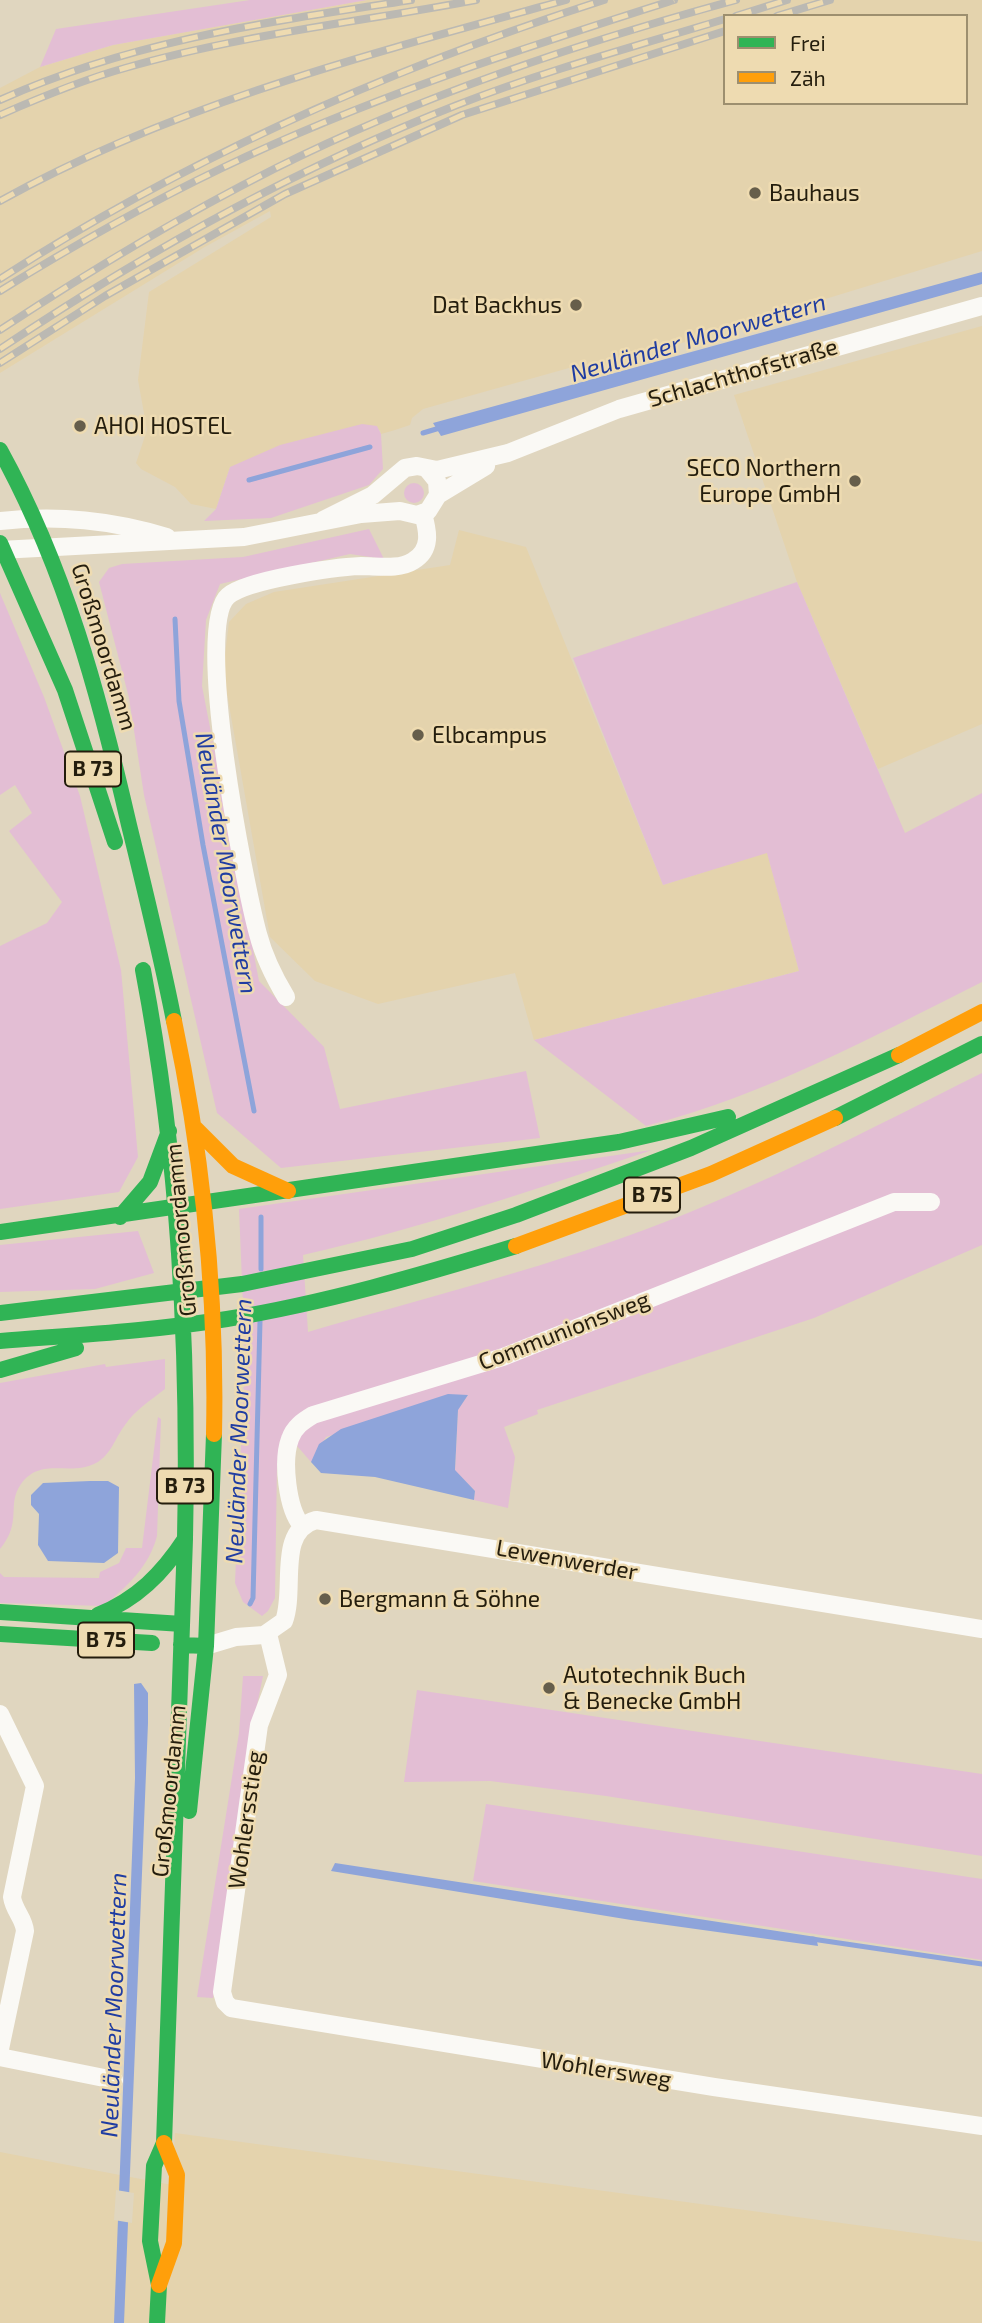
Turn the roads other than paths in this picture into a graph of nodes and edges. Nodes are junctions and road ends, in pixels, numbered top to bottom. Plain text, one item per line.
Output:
1 (982, 306) edge
2 (0, 450) edge
3 (508, 453) junction
4 (428, 470) junction
5 (392, 480) junction
6 (438, 495) junction
7 (400, 511) junction
8 (423, 514) junction
9 (35, 517) junction
10 (323, 520) junction
11 (0, 521) edge
12 (177, 540) junction
13 (48, 547) junction
14 (1, 548) edge
15 (118, 857) dead end
16 (139, 949) dead end
17 (286, 997) dead end
18 (982, 1012) edge
19 (982, 1044) edge
20 (823, 1091) junction
21 (195, 1128) junction
22 (169, 1130) junction
23 (289, 1192) junction
24 (931, 1202) dead end
25 (205, 1204) junction
26 (177, 1208) junction
27 (120, 1216) junction
28 (0, 1232) edge
29 (0, 1313) edge
30 (127, 1332) junction
31 (0, 1341) edge
32 (0, 1370) edge
33 (302, 1526) junction
34 (185, 1538) junction
35 (0, 1612) edge
36 (98, 1615) junction
37 (182, 1624) junction
38 (207, 1626) junction
39 (982, 1629) edge
40 (0, 1634) edge
41 (268, 1634) junction
42 (236, 1637) junction
43 (181, 1645) junction
44 (206, 1646) junction
45 (0, 1714) edge
46 (173, 1958) junction
47 (231, 2008) joint
48 (0, 2049) edge
49 (0, 2057) edge
50 (114, 2080) dead end
51 (982, 2126) edge
52 (164, 2143) junction
53 (159, 2285) junction
54 (157, 2323) edge

1 - 3 street, Schlachthofstraße
2 - 9 main road, B 73
3 - 4 street, Schlachthofstraße
3 - 6 street, Schlachthofstraße
4 - 5 street, Schlachthofstraße
4 - 6 street
5 - 7 street
5 - 10 street, Schlachthofstraße
6 - 8 street, Schlachthofstraße
7 - 8 street, Schlachthofstraße
7 - 10 street, Schlachthofstraße
8 - 17 street
9 - 11 street, Schlachthofstraße
9 - 12 street, Schlachthofstraße
9 - 13 main road, Großmoordamm / B 73
10 - 12 street, Schlachthofstraße
12 - 13 street, Schlachthofstraße
13 - 14 street, Schlachthofstraße
13 - 21 main road, Großmoordamm / B 73
14 - 15 main road, Großmoordamm / B 73
16 - 22 main road, Großmoordamm / B 73
18 - 20 main road, B 75
19 - 30 main road, B 75
20 - 23 main road, B 75
20 - 29 main road, B 75
21 - 23 main road
21 - 25 main road, Großmoordamm / B 73
22 - 26 main road, Großmoordamm / B 73
22 - 27 main road
23 - 25 main road, B 75
24 - 33 street, Communionsweg
25 - 26 main road
25 - 38 main road, Großmoordamm / B 73
26 - 27 main road
26 - 34 main road, Großmoordamm / B 73
27 - 28 main road
30 - 31 main road, B 75
30 - 32 main road, B 75
33 - 39 street, Lewenwerder
33 - 41 street
34 - 36 main road, B 75
34 - 37 main road, Großmoordamm
35 - 36 main road, B 75
36 - 37 main road, B 75
37 - 38 main road
37 - 43 main road, Großmoordamm
38 - 42 street
38 - 44 main road, Großmoordamm / B 73
40 - 43 main road, B 75
41 - 42 street
41 - 47 street, Wohlersstieg
42 - 44 street
43 - 44 main road
43 - 46 main road, Großmoordamm
44 - 46 main road, Großmoordamm
45 - 48 street
46 - 52 main road, Großmoordamm
47 - 51 street, Wohlersweg
49 - 50 street
52 - 53 main road, Großmoordamm
52 - 53 main road, Großmoordamm
53 - 54 main road, Großmoordamm

